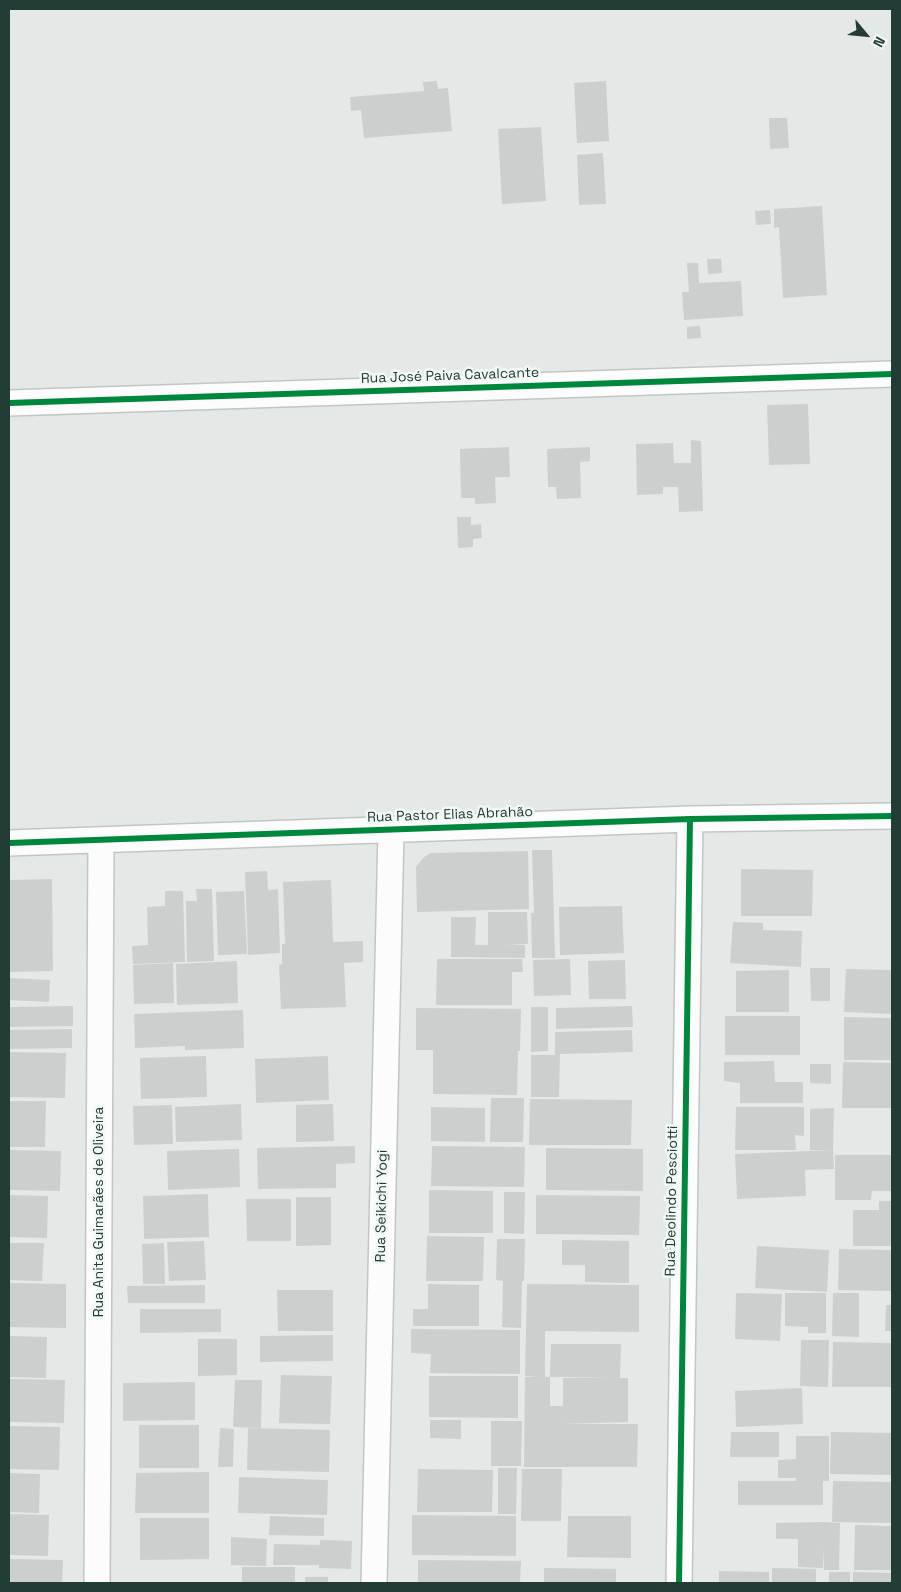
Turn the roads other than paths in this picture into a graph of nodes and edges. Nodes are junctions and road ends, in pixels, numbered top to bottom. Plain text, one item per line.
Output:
1 (892, 374) edge
2 (9, 403) edge
3 (892, 816) edge
4 (690, 820) junction
5 (391, 830) junction
6 (102, 840) junction
7 (9, 843) edge
8 (97, 1583) edge
9 (374, 1583) edge
10 (679, 1583) edge

1 - 2 street, Rua José Paiva Cavalcante
3 - 4 street, Rua Pastor Elias Abrahão
4 - 5 street, Rua Pastor Elias Abrahão
4 - 10 street, Rua Deolindo Pesciotti
5 - 6 street, Rua Pastor Elias Abrahão
5 - 9 street, Rua Seikichi Yogi
6 - 7 street, Rua Pastor Elias Abrahão
6 - 8 street, Rua Anita Guimarães de Oliveira

